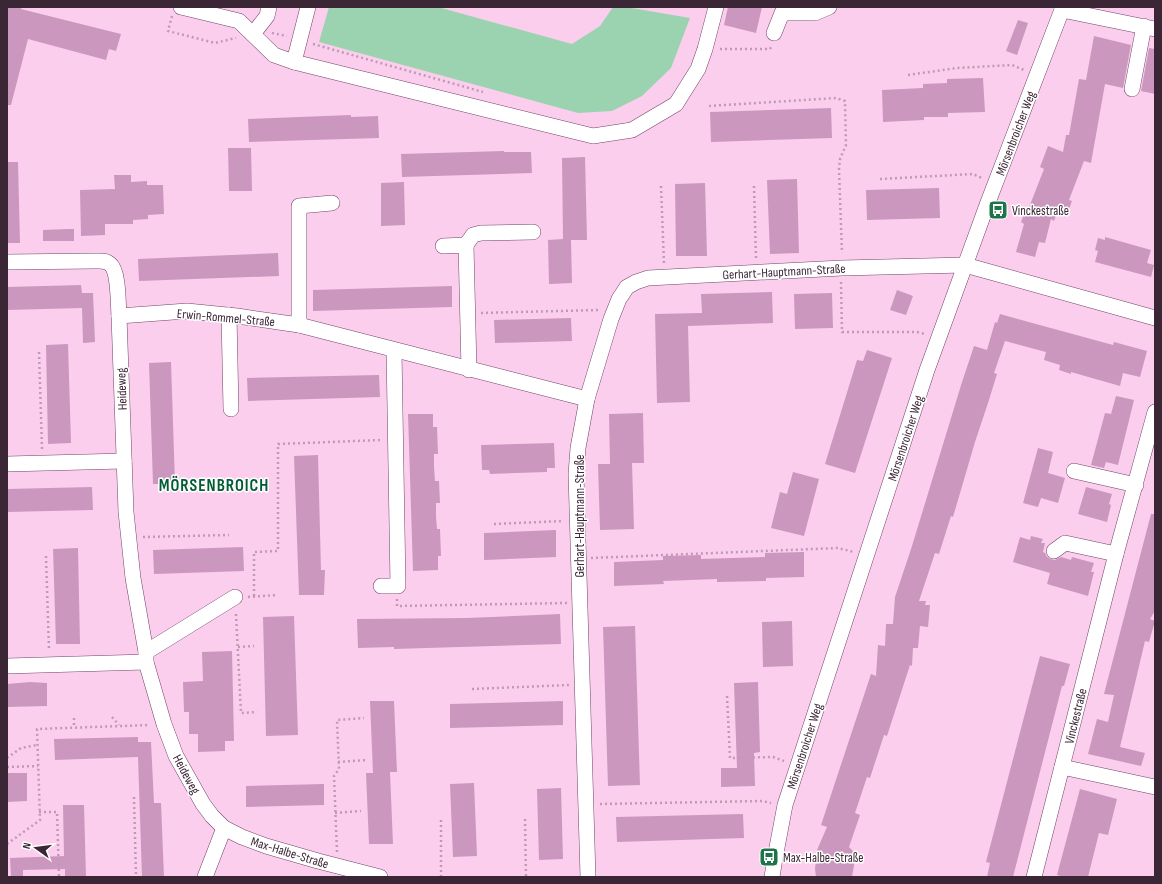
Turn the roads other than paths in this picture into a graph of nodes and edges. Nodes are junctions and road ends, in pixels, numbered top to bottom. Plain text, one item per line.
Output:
1 (269, 7) edge
2 (308, 7) edge
3 (716, 7) edge
4 (829, 7) edge
5 (1062, 8) edge
6 (182, 9) edge
7 (226, 12) edge
8 (1149, 28) edge
9 (774, 33) road end
10 (253, 34) junction
11 (294, 62) junction
12 (1132, 89) dead end
13 (332, 203) dead end
14 (533, 232) dead end
15 (466, 245) junction
16 (443, 246) dead end
17 (7, 262) edge
18 (965, 265) junction
19 (229, 315) junction
20 (119, 316) junction
21 (1155, 318) edge
22 (299, 324) junction
23 (394, 350) junction
24 (469, 370) junction
25 (587, 399) junction
26 (231, 408) dead end
27 (1155, 412) edge
28 (124, 461) junction
29 (7, 464) edge
30 (1074, 471) dead end
31 (1136, 485) junction
32 (1054, 551) dead end
33 (1116, 554) junction
34 (381, 586) dead end
35 (235, 597) road end
36 (146, 657) junction
37 (7, 666) edge
38 (1062, 767) junction
39 (1155, 787) edge
40 (224, 828) junction
41 (205, 877) edge
42 (380, 877) edge
43 (588, 877) edge
44 (772, 877) edge
45 (1034, 877) edge

1 - 10 street
2 - 11 street
3 - 11 street
4 - 9 street
5 - 8 street
5 - 18 street, Mörsenbroicher Weg
6 - 7 street
7 - 10 street
8 - 12 street
10 - 11 street
13 - 22 street
14 - 15 street
15 - 16 street
15 - 24 street
17 - 20 street
18 - 21 street
18 - 25 street, Gerhart-Hauptmann-Straße
18 - 44 street, Mörsenbroicher Weg
19 - 20 street, Erwin-Rommel-Straße
19 - 22 street, Erwin-Rommel-Straße
19 - 26 street
20 - 28 street, Heideweg
22 - 23 street, Erwin-Rommel-Straße
23 - 24 street, Erwin-Rommel-Straße
23 - 34 street
24 - 25 street, Erwin-Rommel-Straße
25 - 43 street, Gerhart-Hauptmann-Straße
27 - 31 street, Vinckestraße
28 - 29 street
28 - 36 street, Heideweg
30 - 31 street
31 - 33 street, Vinckestraße
32 - 33 street
33 - 38 street, Vinckestraße
35 - 36 street
36 - 37 street
36 - 40 street, Heideweg
38 - 39 street
38 - 45 street, Vinckestraße
40 - 41 street
40 - 42 street, Max-Halbe-Straße

